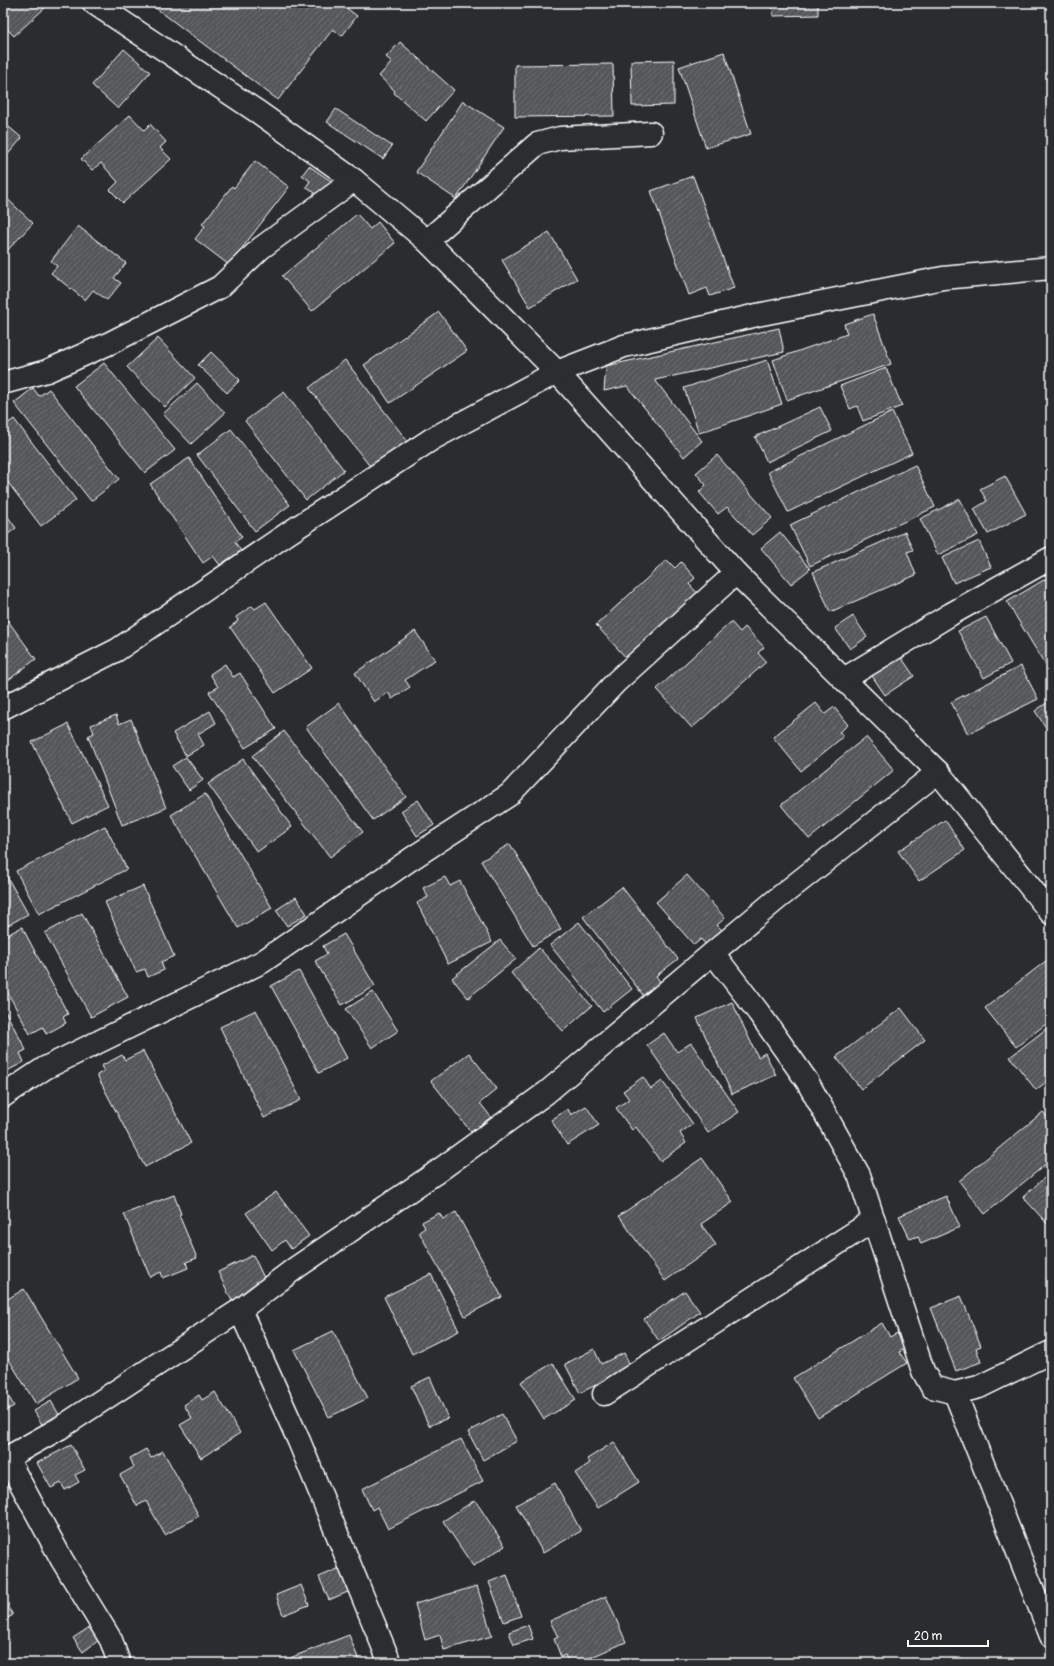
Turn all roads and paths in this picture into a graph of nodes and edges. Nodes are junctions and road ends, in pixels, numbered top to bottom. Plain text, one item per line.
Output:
1 (94, 3) edge
2 (650, 133) dead end
3 (354, 180) junction
4 (427, 241) junction
5 (1051, 268) edge
6 (557, 372) junction
7 (3, 383) edge
8 (1051, 558) edge
9 (736, 573) junction
10 (844, 679) junction
11 (3, 708) edge
12 (938, 772) junction
13 (1051, 913) edge
14 (713, 953) junction
15 (3, 1096) edge
16 (874, 1220) junction
17 (240, 1310) junction
18 (1051, 1352) edge
19 (955, 1393) junction
20 (604, 1394) dead end
21 (5, 1459) edge
22 (1051, 1636) edge
23 (119, 1663) edge
24 (390, 1663) edge

1 - 3 street
2 - 4 street
3 - 4 street
3 - 7 street
4 - 6 street
5 - 6 street
6 - 9 street
6 - 11 street
8 - 10 street
9 - 10 street
9 - 15 street
10 - 12 street
12 - 13 street
12 - 14 street
14 - 16 street
14 - 17 street
16 - 19 street
16 - 20 street
17 - 21 street
17 - 24 street
18 - 19 street
19 - 22 street
21 - 23 street

